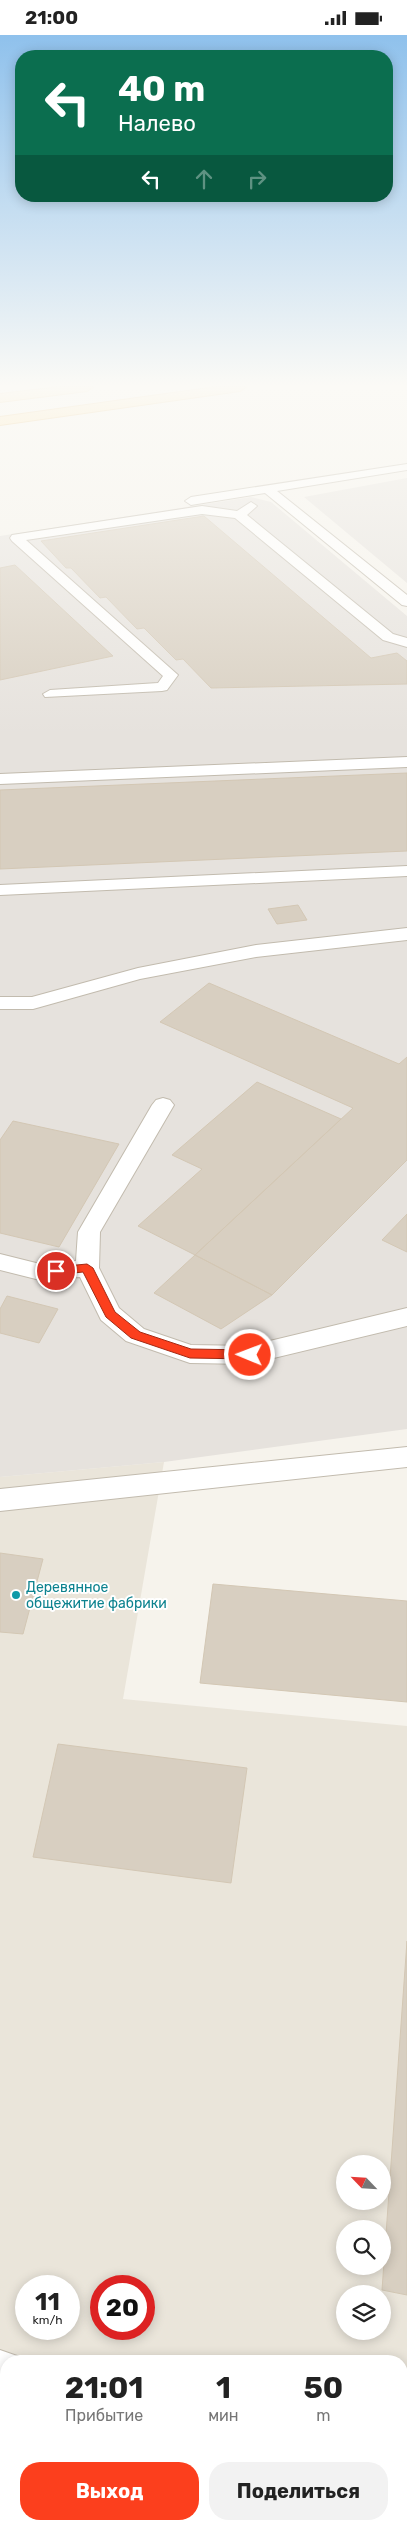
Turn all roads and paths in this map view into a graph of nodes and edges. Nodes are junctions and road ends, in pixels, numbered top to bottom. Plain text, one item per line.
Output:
1 (184, 503) edge
2 (253, 503) edge
3 (286, 503) edge
4 (240, 515) junction
5 (10, 531) dead end
6 (407, 602) edge
7 (407, 643) edge
8 (50, 694) dead end
9 (407, 762) edge
10 (0, 779) edge
11 (407, 871) edge
12 (0, 890) edge
13 (407, 934) edge
14 (0, 1003) edge
15 (163, 1105) dead end
16 (0, 1262) edge
17 (87, 1268) junction
18 (407, 1317) edge
19 (407, 1457) edge
20 (0, 1500) edge

1 - 5 lane
2 - 4 lane
3 - 6 lane
4 - 7 lane
4 - 8 lane
9 - 10 lane
11 - 12 lane
13 - 14 lane
15 - 17 lane
16 - 17 lane
17 - 18 lane
19 - 20 lane

